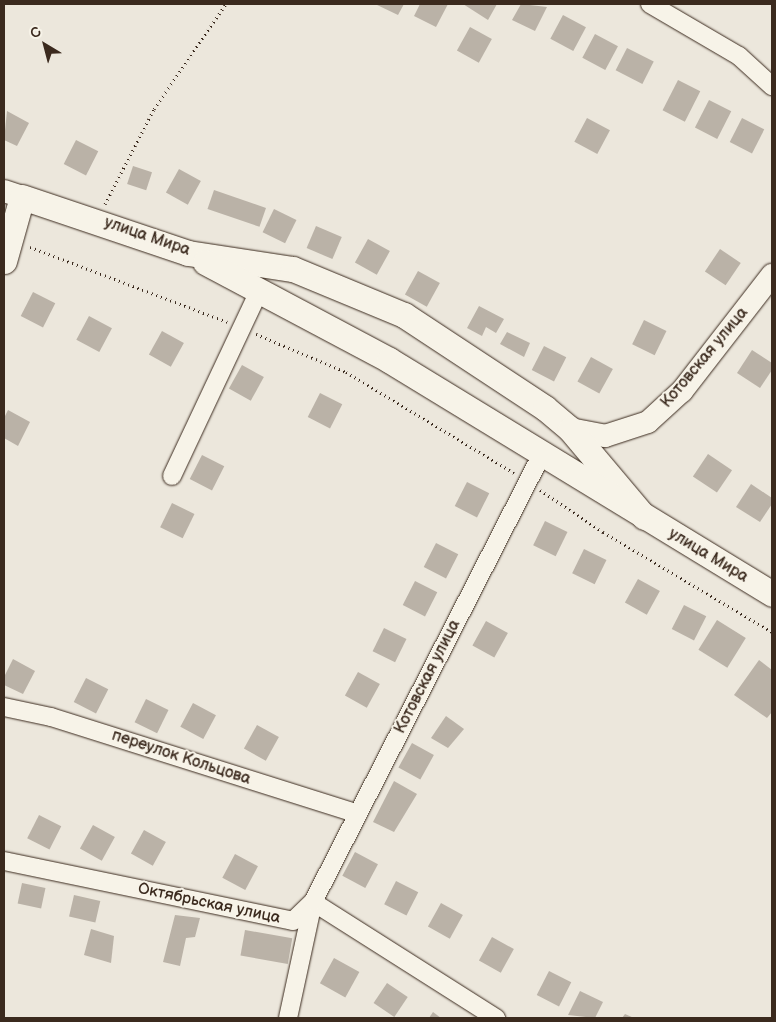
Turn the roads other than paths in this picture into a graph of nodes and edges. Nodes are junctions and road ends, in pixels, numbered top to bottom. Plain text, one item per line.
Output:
1 (650, 4) edge
2 (772, 86) edge
3 (13, 194) edge
4 (7, 250) edge
5 (188, 253) junction
6 (772, 275) edge
7 (259, 291) junction
8 (570, 429) junction
9 (543, 452) junction
10 (172, 476) dead end
11 (644, 517) junction
12 (772, 594) edge
13 (4, 707) edge
14 (358, 814) junction
15 (4, 861) edge
16 (313, 902) junction
17 (288, 1018) edge
18 (496, 1018) edge

1 - 2 street
3 - 4 main road
3 - 5 main road, улица Мира
5 - 7 main road, улица Мира
5 - 8 main road, улица Мира
6 - 8 street, Котовская улица
7 - 9 main road, улица Мира
7 - 10 street
8 - 11 main road, улица Мира
9 - 11 main road, улица Мира
9 - 14 street, Котовская улица
11 - 12 main road, улица Мира
13 - 14 street, переулок Кольцова
14 - 16 street, Котовская улица
15 - 16 street, Октябрьская улица
16 - 17 street
16 - 18 street

